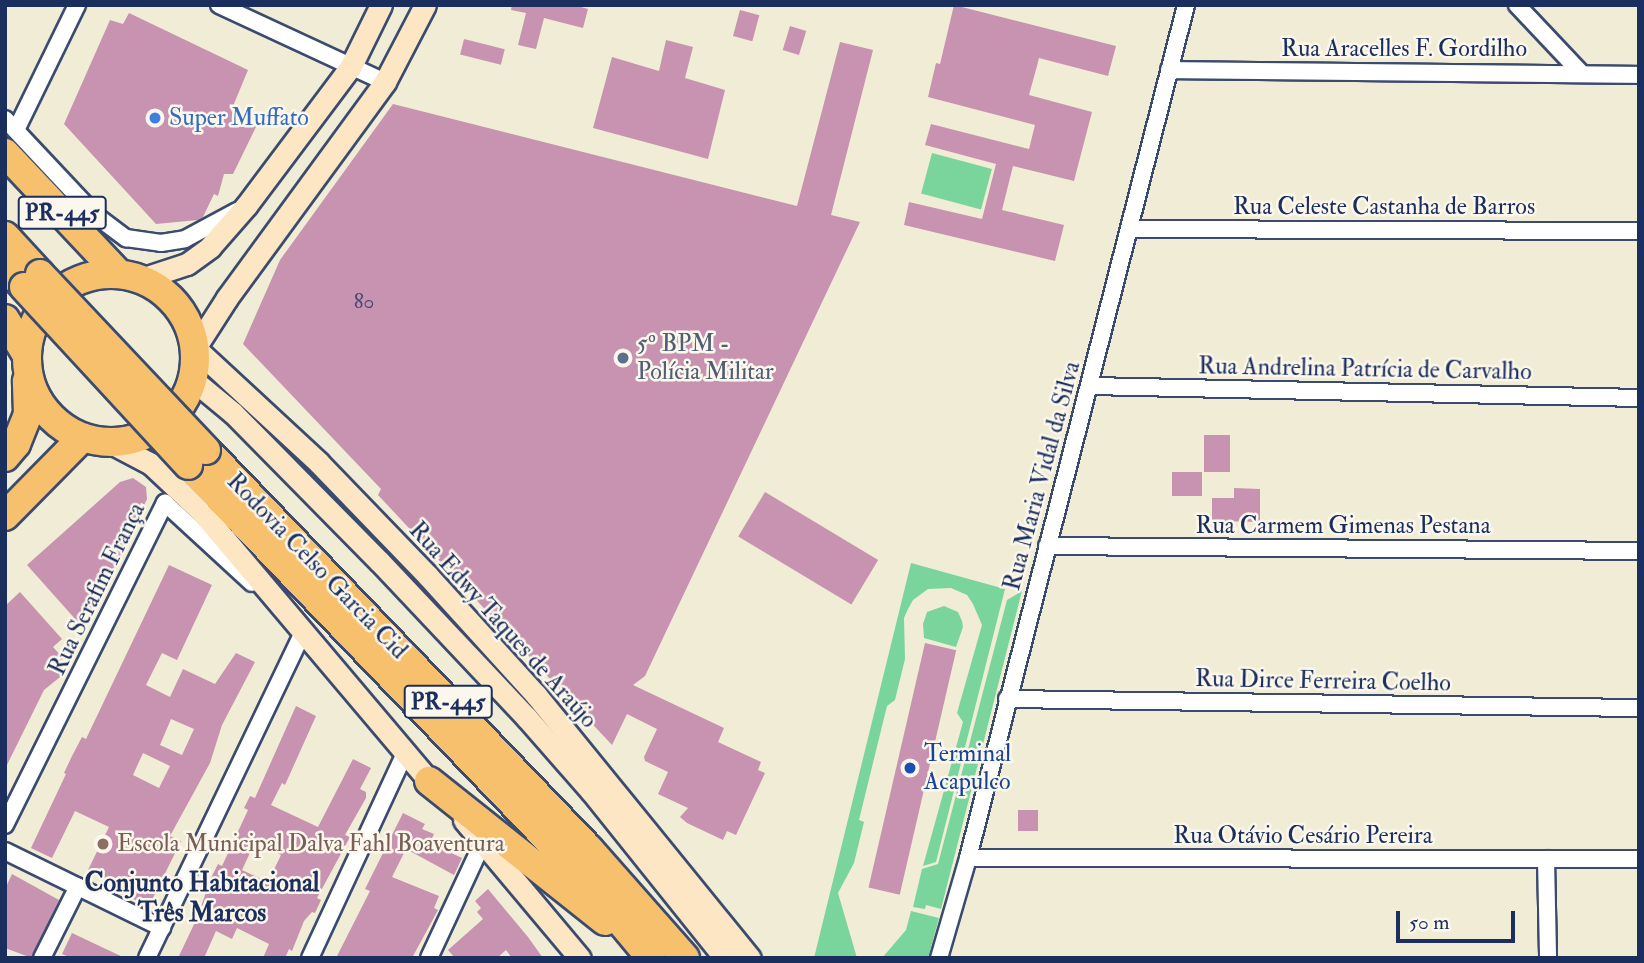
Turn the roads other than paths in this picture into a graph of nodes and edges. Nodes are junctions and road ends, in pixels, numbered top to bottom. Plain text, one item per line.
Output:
1 (77, 5) edge
2 (219, 5) edge
3 (381, 5) edge
4 (425, 5) edge
5 (1186, 5) edge
6 (1517, 5) edge
7 (351, 66) junction
8 (1169, 70) junction
9 (1581, 74) junction
10 (1639, 75) edge
11 (385, 82) junction
12 (9, 134) edge
13 (246, 206) junction
14 (1130, 229) junction
15 (1639, 231) edge
16 (5, 236) edge
17 (23, 276) edge
18 (130, 276) junction
19 (5, 319) edge
20 (195, 348) junction
21 (26, 359) junction
22 (193, 380) junction
23 (1090, 386) junction
24 (1639, 397) edge
25 (82, 438) junction
26 (111, 443) junction
27 (5, 457) edge
28 (197, 458) junction
29 (5, 516) edge
30 (1047, 546) junction
31 (1639, 551) edge
32 (304, 631) junction
33 (1007, 699) junction
34 (1639, 708) edge
35 (406, 751) junction
36 (429, 780) junction
37 (5, 825) edge
38 (483, 842) junction
39 (5, 851) edge
40 (968, 858) junction
41 (1546, 859) junction
42 (1639, 859) edge
43 (78, 887) junction
44 (162, 928) junction
45 (42, 958) edge
46 (147, 958) edge
47 (310, 958) edge
48 (429, 958) edge
49 (580, 958) edge
50 (650, 958) edge
51 (685, 958) edge
52 (725, 958) edge
53 (750, 958) edge
54 (939, 958) edge
55 (1548, 958) edge

1 - 12 street
2 - 7 street
3 - 7 main road
4 - 11 main road
5 - 8 street, Rua Maria Vidal da Silva
6 - 9 street
7 - 11 street
7 - 13 main road
8 - 9 street, Rua Aracelles F. Gordilho
8 - 14 street, Rua Maria Vidal da Silva
9 - 10 street, Rua Aracelles F. Gordilho
11 - 20 main road
12 - 13 street
12 - 18 highway, PR-445
13 - 18 main road
14 - 15 street, Rua Celeste Castanha de Barros
14 - 23 street, Rua Maria Vidal da Silva
16 - 17 highway, Rodovia Celso Garcia Cid / PR-445
17 - 28 highway, Rodovia Celso Garcia Cid / PR-445, bridge
18 - 20 highway
18 - 21 highway
19 - 21 highway
20 - 22 highway
20 - 53 main road, Rua Edwy Taques de Araújo
21 - 25 highway
21 - 27 highway
22 - 26 highway
22 - 52 main road, Rua Edwy Taques de Araújo
23 - 24 street, Rua Andrelina Patrícia de Carvalho
23 - 30 street, Rua Maria Vidal da Silva
25 - 26 highway
25 - 29 highway
26 - 32 main road
28 - 50 highway, Rodovia Celso Garcia Cid / PR-445
28 - 51 highway, Rodovia Celso Garcia Cid / PR-445
30 - 31 street, Rua Carmem Gimenas Pestana
30 - 33 street, Rua Maria Vidal da Silva
32 - 35 main road, PR-445
32 - 37 street, Rua Serafim França
32 - 44 street
33 - 34 street, Rua Dirce Ferreira Coelho
33 - 40 street, Rua Maria Vidal da Silva
35 - 36 main road, PR-445
35 - 47 street
36 - 38 main road
36 - 50 highway
38 - 48 street
38 - 49 main road
39 - 43 street
40 - 41 street, Rua Otávio Cesário Pereira
40 - 54 street, Rua Maria Vidal da Silva
41 - 42 street, Rua Otávio Cesário Pereira
41 - 55 street
43 - 44 street
43 - 45 street
44 - 46 street

